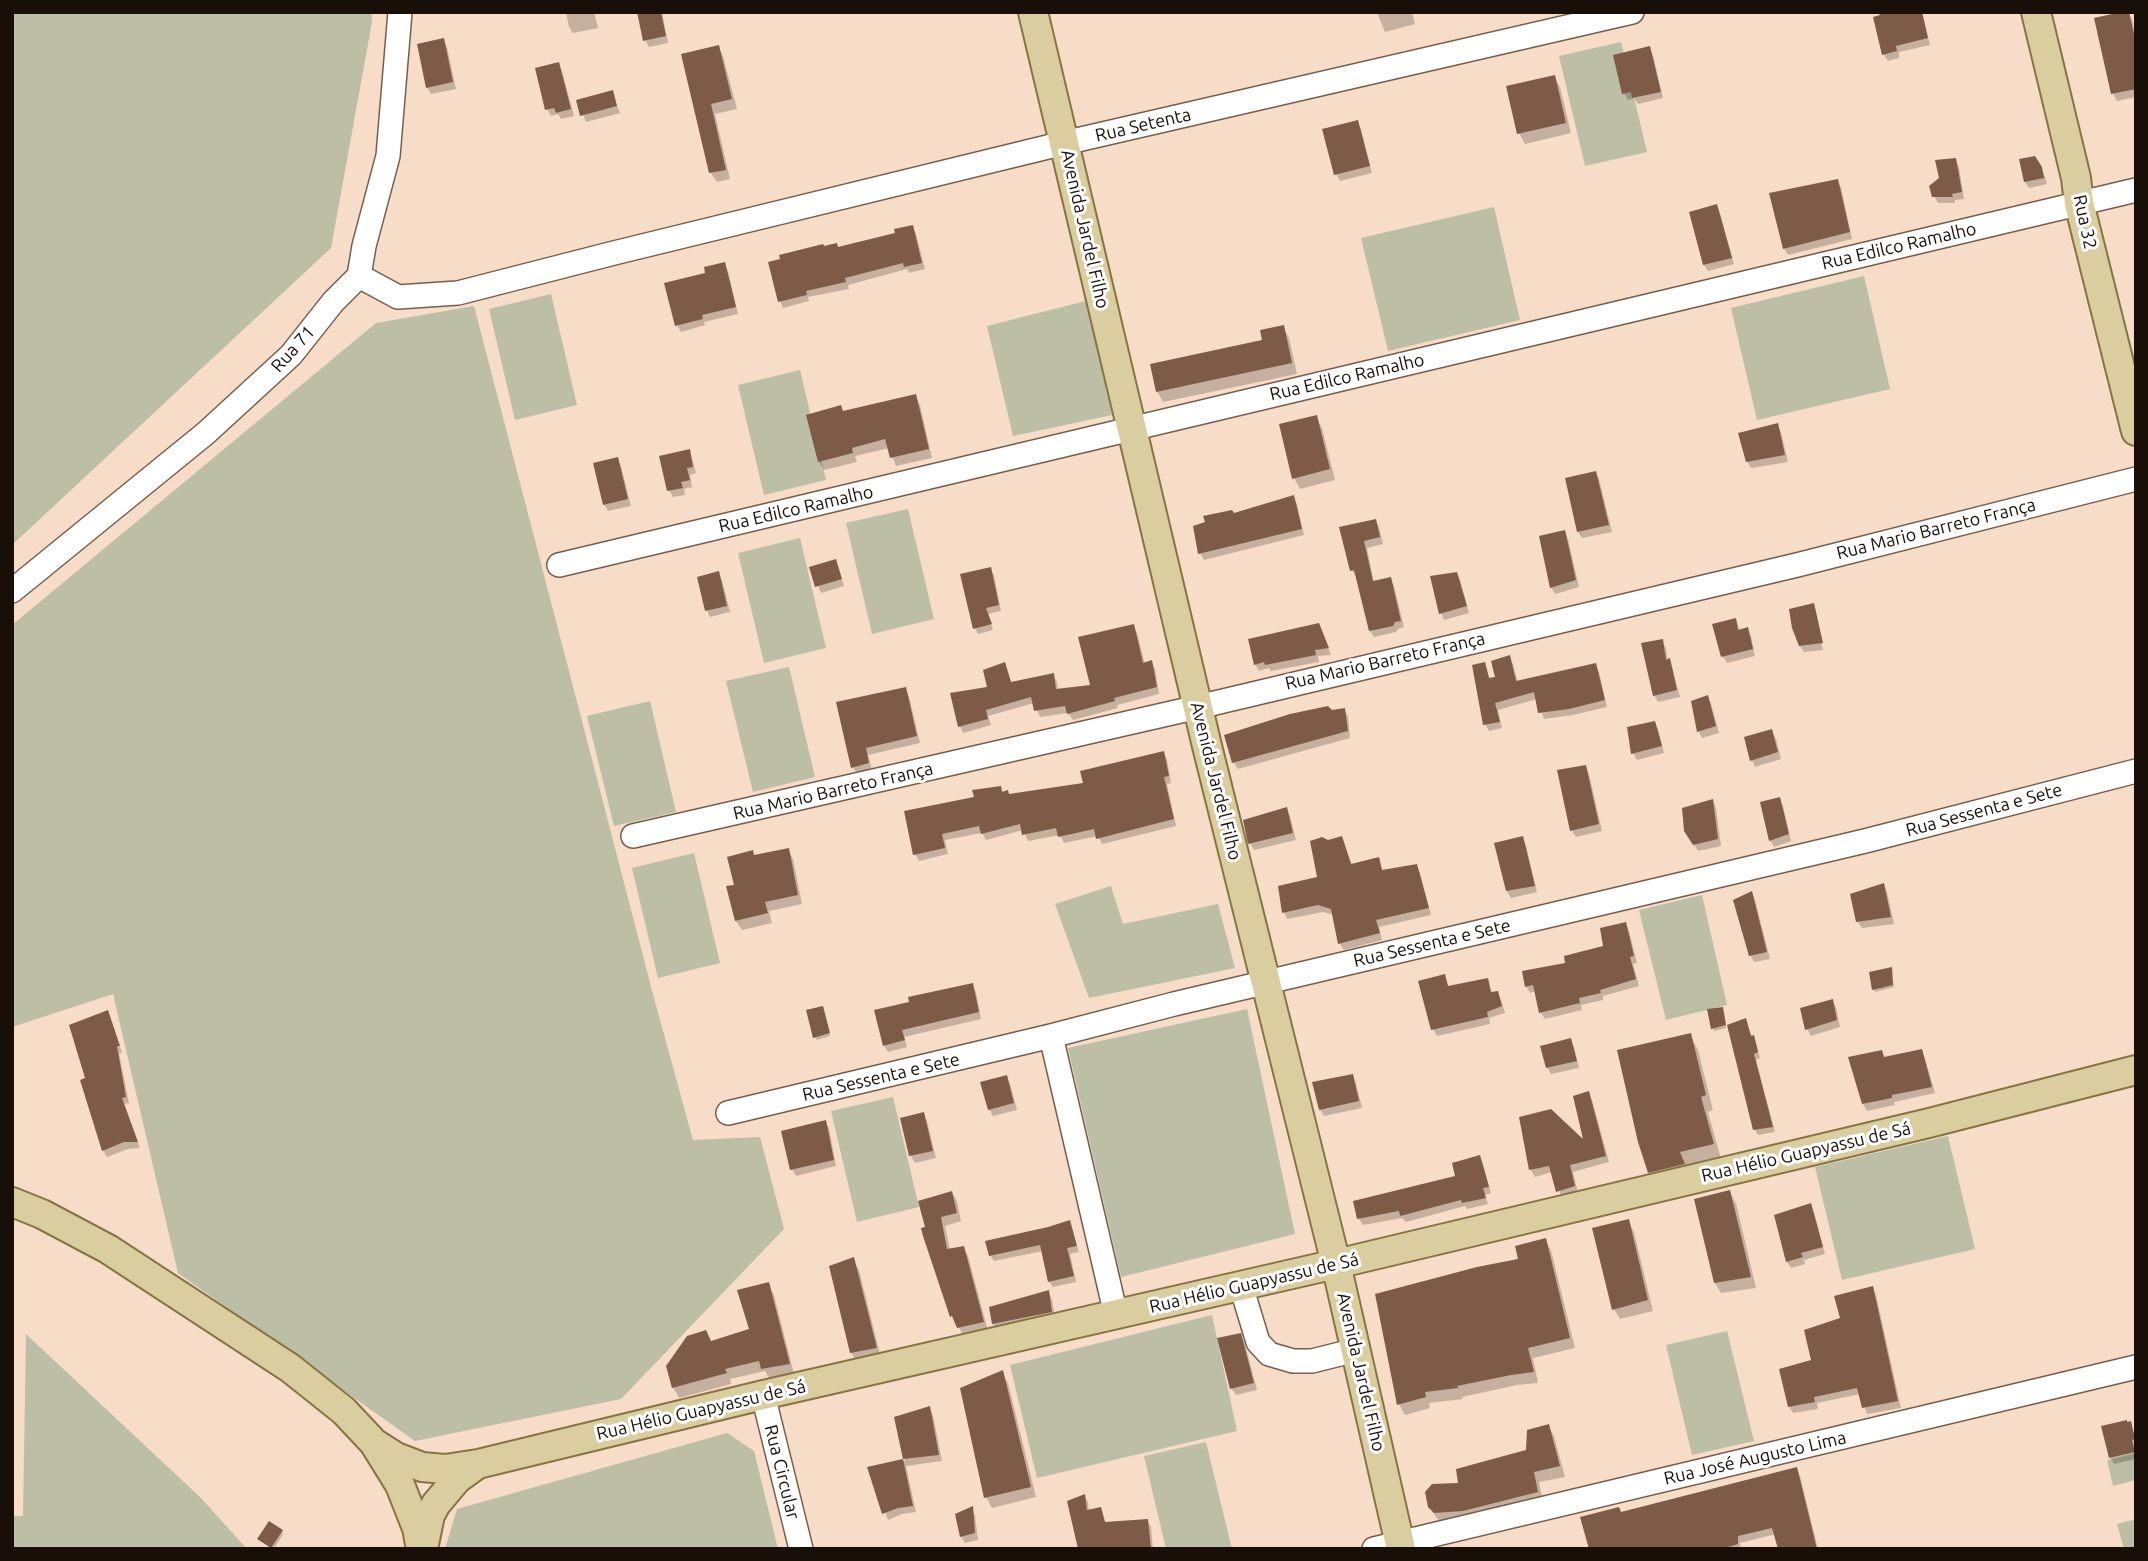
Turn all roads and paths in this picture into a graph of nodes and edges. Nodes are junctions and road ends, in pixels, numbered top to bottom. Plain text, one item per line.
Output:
1 (1033, 12) edge
2 (1632, 12) edge
3 (2036, 12) edge
4 (402, 13) edge
5 (1064, 143) junction
6 (2136, 190) edge
7 (2079, 203) junction
8 (359, 276) junction
9 (1132, 429) junction
10 (2136, 431) edge
11 (2136, 479) edge
12 (559, 565) dead end
13 (12, 591) edge
14 (1198, 707) junction
15 (2136, 771) edge
16 (633, 836) dead end
17 (1265, 983) junction
18 (1051, 1036) junction
19 (2136, 1070) edge
20 (728, 1113) dead end
21 (12, 1202) edge
22 (1336, 1264) junction
23 (1241, 1286) junction
24 (1116, 1315) junction
25 (1356, 1350) junction
26 (2136, 1367) edge
27 (763, 1395) junction
28 (374, 1443) junction
29 (478, 1464) junction
30 (1392, 1547) edge
31 (422, 1549) edge
32 (801, 1549) edge

1 - 5 main road, Avenida Jardel Filho
2 - 5 street, Rua Setenta
3 - 7 main road, Rua 32
4 - 8 street
5 - 8 street, Rua Setenta
5 - 9 main road, Avenida Jardel Filho
6 - 7 street, Rua Edilco Ramalho
7 - 9 street, Rua Edilco Ramalho
7 - 10 main road, Rua 32
8 - 13 street, Rua 71
9 - 12 street, Rua Edilco Ramalho
9 - 14 main road, Avenida Jardel Filho
11 - 14 street, Rua Mario Barreto França
14 - 16 street, Rua Mario Barreto França
14 - 17 main road, Avenida Jardel Filho
15 - 17 street, Rua Sessenta e Sete
17 - 18 street, Rua Sessenta e Sete
17 - 22 main road, Avenida Jardel Filho
18 - 20 street, Rua Sessenta e Sete
18 - 24 street
19 - 22 main road, Rua Hélio Guapyassu de Sá
21 - 28 main road
22 - 23 main road, Rua Hélio Guapyassu de Sá
22 - 25 main road, Avenida Jardel Filho
23 - 24 main road, Rua Hélio Guapyassu de Sá
23 - 25 street
24 - 27 main road, Rua Hélio Guapyassu de Sá
25 - 30 main road, Avenida Jardel Filho
26 - 30 street, Rua José Augusto Lima
27 - 29 main road, Rua Hélio Guapyassu de Sá
27 - 32 street, Rua Circular
28 - 29 main road, Rua Hélio Guapyassu de Sá
28 - 31 main road
29 - 31 main road

